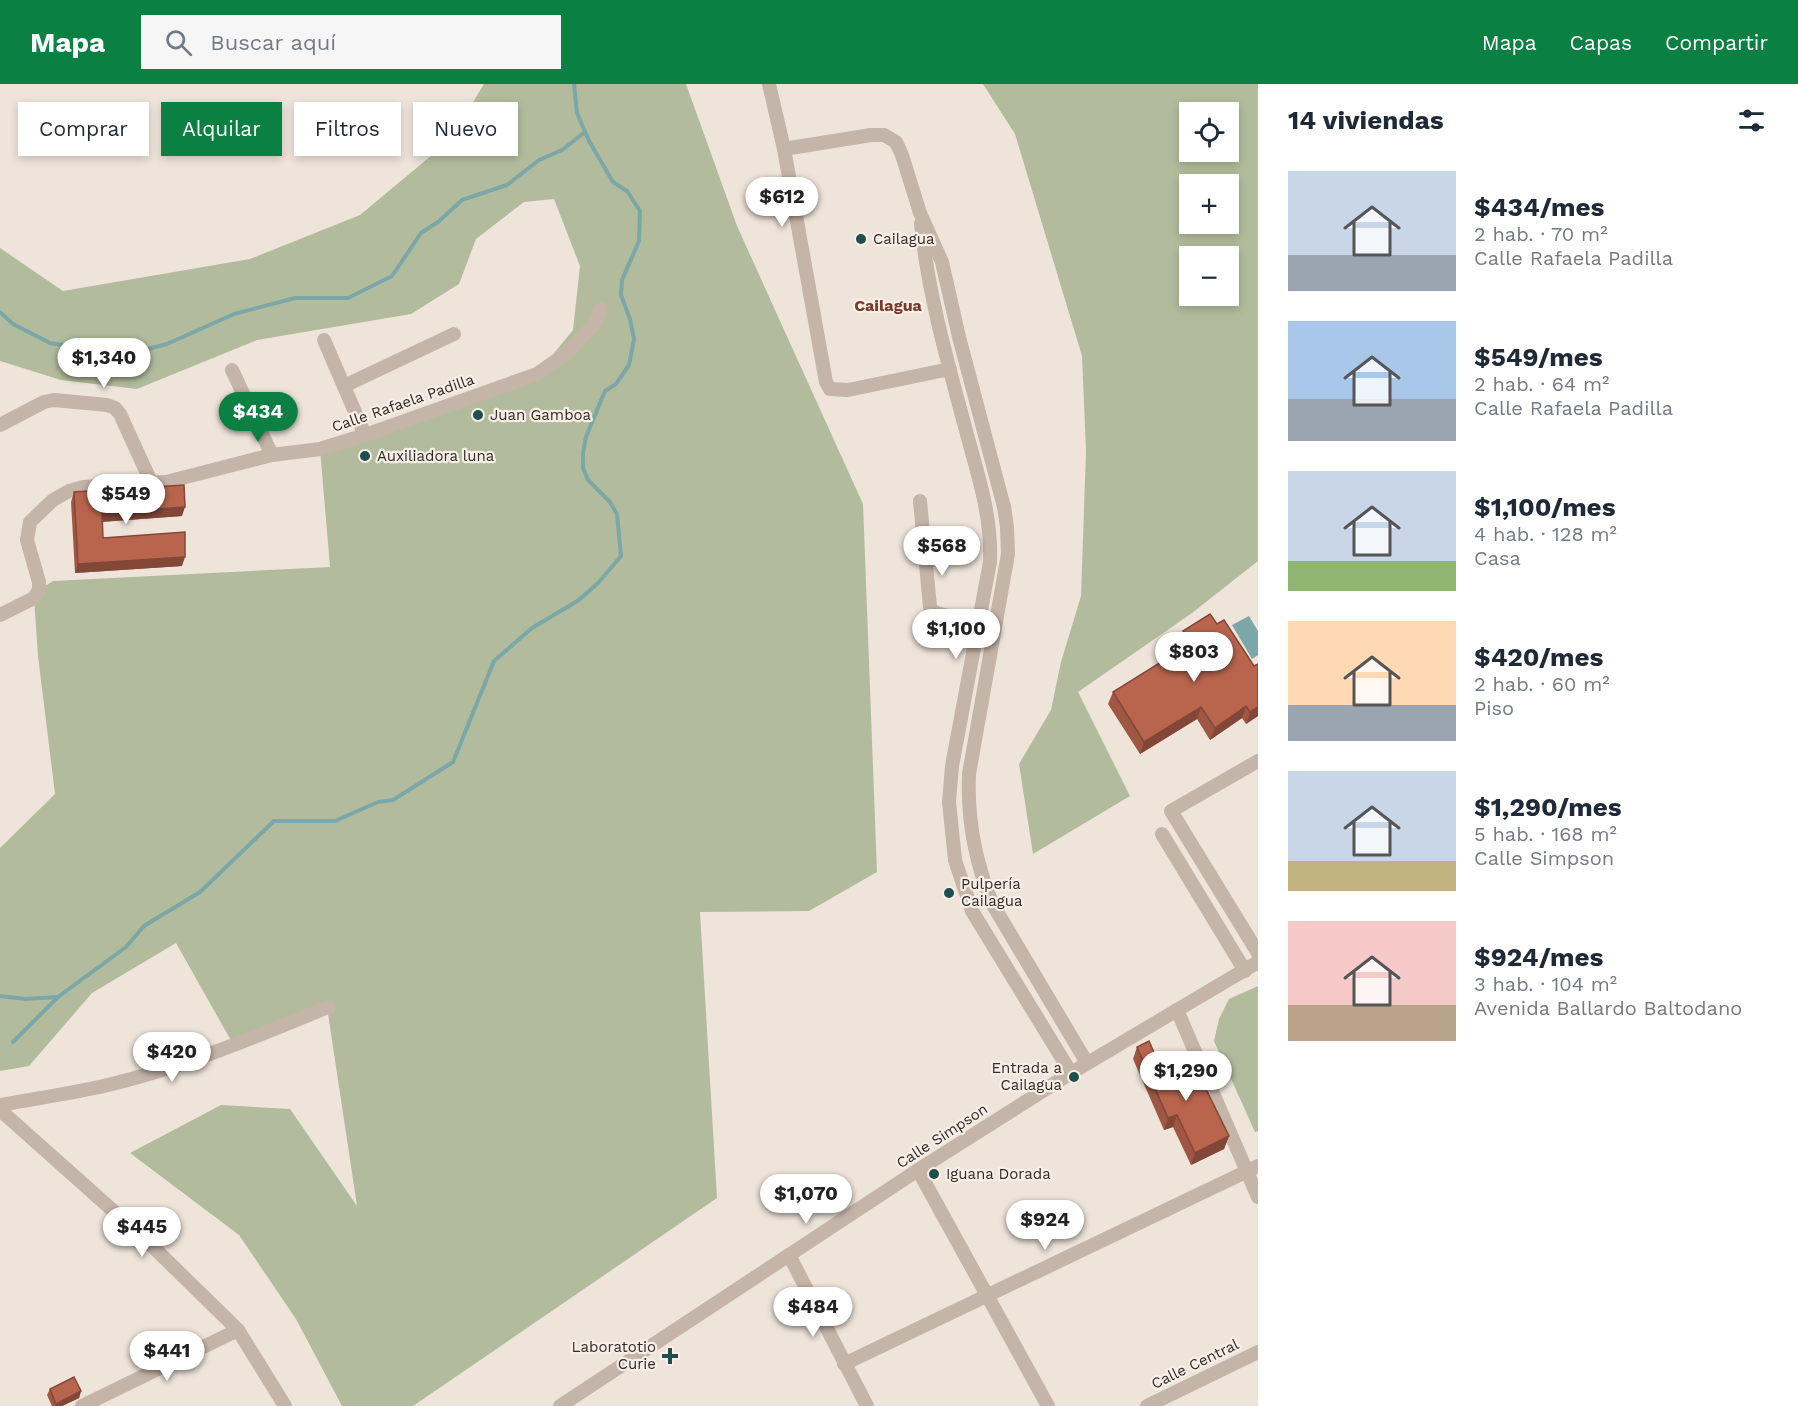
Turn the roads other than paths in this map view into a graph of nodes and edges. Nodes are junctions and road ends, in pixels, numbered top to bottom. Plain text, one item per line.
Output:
1 (769, 84) edge
2 (784, 149) junction
3 (920, 213) junction
4 (601, 309) dead end
5 (453, 334) dead end
6 (959, 337) junction
7 (324, 340) dead end
8 (944, 341) junction
9 (950, 369) junction
10 (232, 370) dead end
11 (344, 386) junction
12 (0, 425) edge
13 (365, 435) junction
14 (272, 455) junction
15 (152, 484) junction
16 (920, 501) dead end
17 (0, 615) edge
18 (979, 626) junction
19 (995, 629) junction
20 (1258, 761) edge
21 (1162, 834) dead end
22 (1017, 946) junction
23 (1258, 953) edge
24 (1000, 957) junction
25 (1258, 962) edge
26 (1245, 971) junction
27 (328, 1007) dead end
28 (1177, 1010) junction
29 (1087, 1064) junction
30 (1071, 1073) junction
31 (0, 1105) edge
32 (0, 1110) edge
33 (1252, 1169) edge
34 (918, 1170) junction
35 (1258, 1197) edge
36 (789, 1255) junction
37 (986, 1297) junction
38 (238, 1330) junction
39 (1258, 1352) edge
40 (844, 1364) junction
41 (82, 1406) edge
42 (285, 1406) edge
43 (561, 1406) edge
44 (867, 1406) edge
45 (1048, 1406) edge
46 (1147, 1406) edge

1 - 2 street
2 - 3 street
2 - 9 street
3 - 6 street
3 - 8 street
4 - 13 street, Calle Rafaela Padilla
5 - 11 street
6 - 8 street
6 - 19 street
7 - 11 street
8 - 9 street
9 - 18 street
10 - 14 street
11 - 13 street
12 - 15 street
13 - 14 street, Calle Rafaela Padilla
14 - 15 street, Calle Rafaela Padilla
15 - 17 street, Calle Rafaela Padilla
16 - 18 street
18 - 19 street
18 - 24 street
19 - 22 street
20 - 23 street
21 - 26 street
22 - 24 street
22 - 29 street
24 - 30 street
25 - 26 street, Calle Simpson
26 - 28 street, Calle Simpson
27 - 31 street
28 - 29 street, Calle Simpson
28 - 33 street
29 - 30 street, Calle Simpson
30 - 34 street, Calle Simpson
32 - 38 street
33 - 35 street
33 - 37 street
34 - 36 street, Calle Simpson
34 - 37 street
36 - 40 street
36 - 43 street, Calle Simpson
37 - 40 street
37 - 45 street
38 - 41 street
38 - 42 street
39 - 46 street, Calle Central
40 - 44 street

